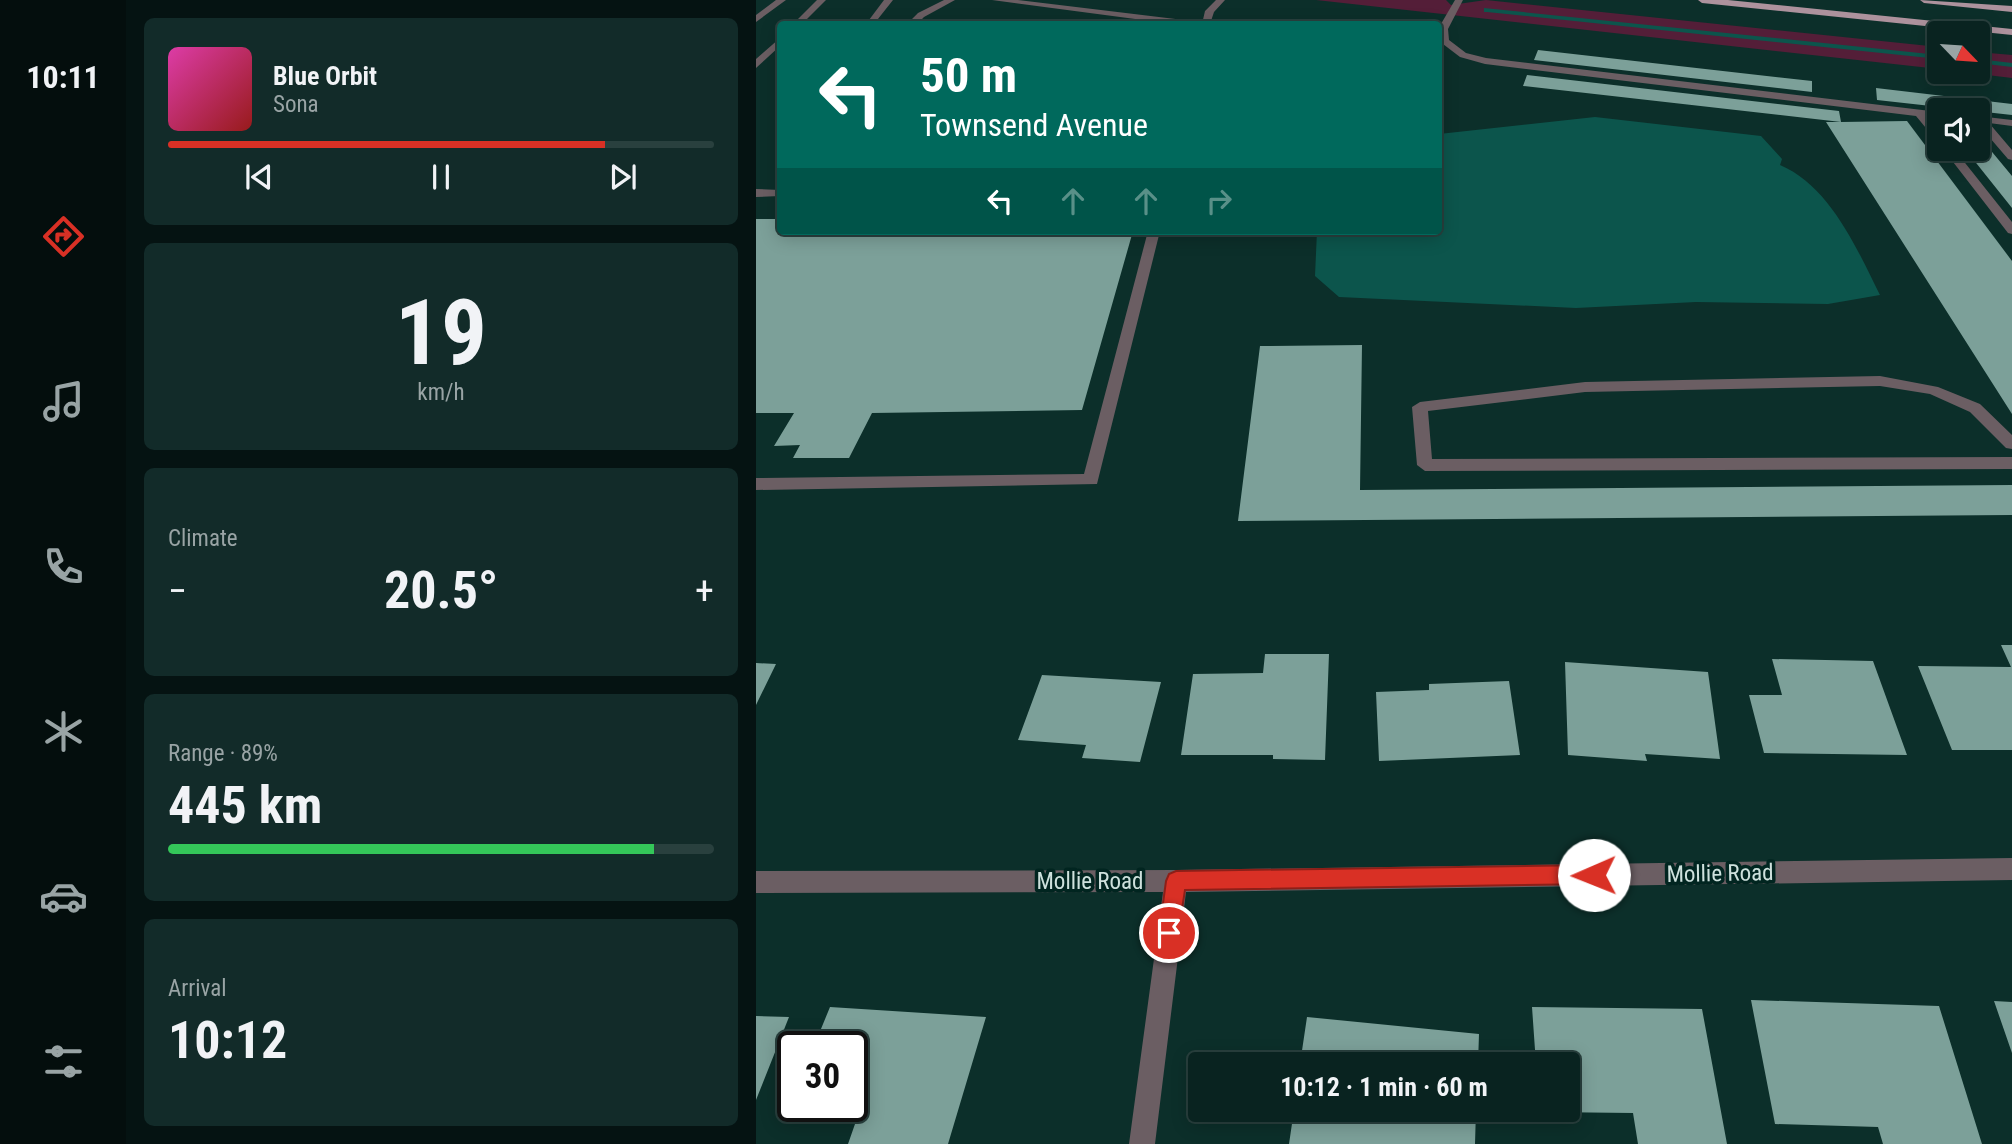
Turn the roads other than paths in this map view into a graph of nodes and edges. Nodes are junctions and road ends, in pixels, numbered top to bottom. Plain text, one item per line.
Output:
1 (782, 0) edge
2 (822, 0) edge
3 (889, 0) edge
4 (951, 0) edge
5 (996, 0) edge
6 (1220, 0) edge
7 (1459, 0) edge
8 (1702, 0) edge
9 (1924, 0) edge
10 (2012, 9) edge
11 (756, 19) edge
12 (800, 21) edge
13 (872, 21) edge
14 (915, 21) edge
15 (1168, 21) edge
16 (1207, 21) edge
17 (2012, 32) edge
18 (777, 44) edge
19 (756, 65) edge
20 (1920, 113) junction
21 (1927, 114) edge
22 (1990, 120) edge
23 (1927, 122) edge
24 (2012, 123) edge
25 (1990, 132) edge
26 (2012, 157) edge
27 (1957, 161) edge
28 (756, 193) edge
29 (777, 193) edge
30 (2012, 230) edge
31 (1153, 235) edge
32 (2012, 444) edge
33 (2012, 463) edge
34 (756, 484) edge
35 (2012, 869) edge
36 (1176, 881) junction
37 (756, 882) edge
38 (1142, 1144) edge

1 - 11 street
2 - 12 street
3 - 13 street
4 - 14 street
5 - 15 street
6 - 16 street
7 - 20 street
8 - 17 main road
9 - 10 main road
18 - 19 street
20 - 21 street
20 - 23 street
22 - 24 street
25 - 26 street
27 - 30 street
28 - 29 street
31 - 34 street
32 - 33 street
35 - 36 street, Mollie Road
36 - 37 street, Mollie Road
36 - 38 street

